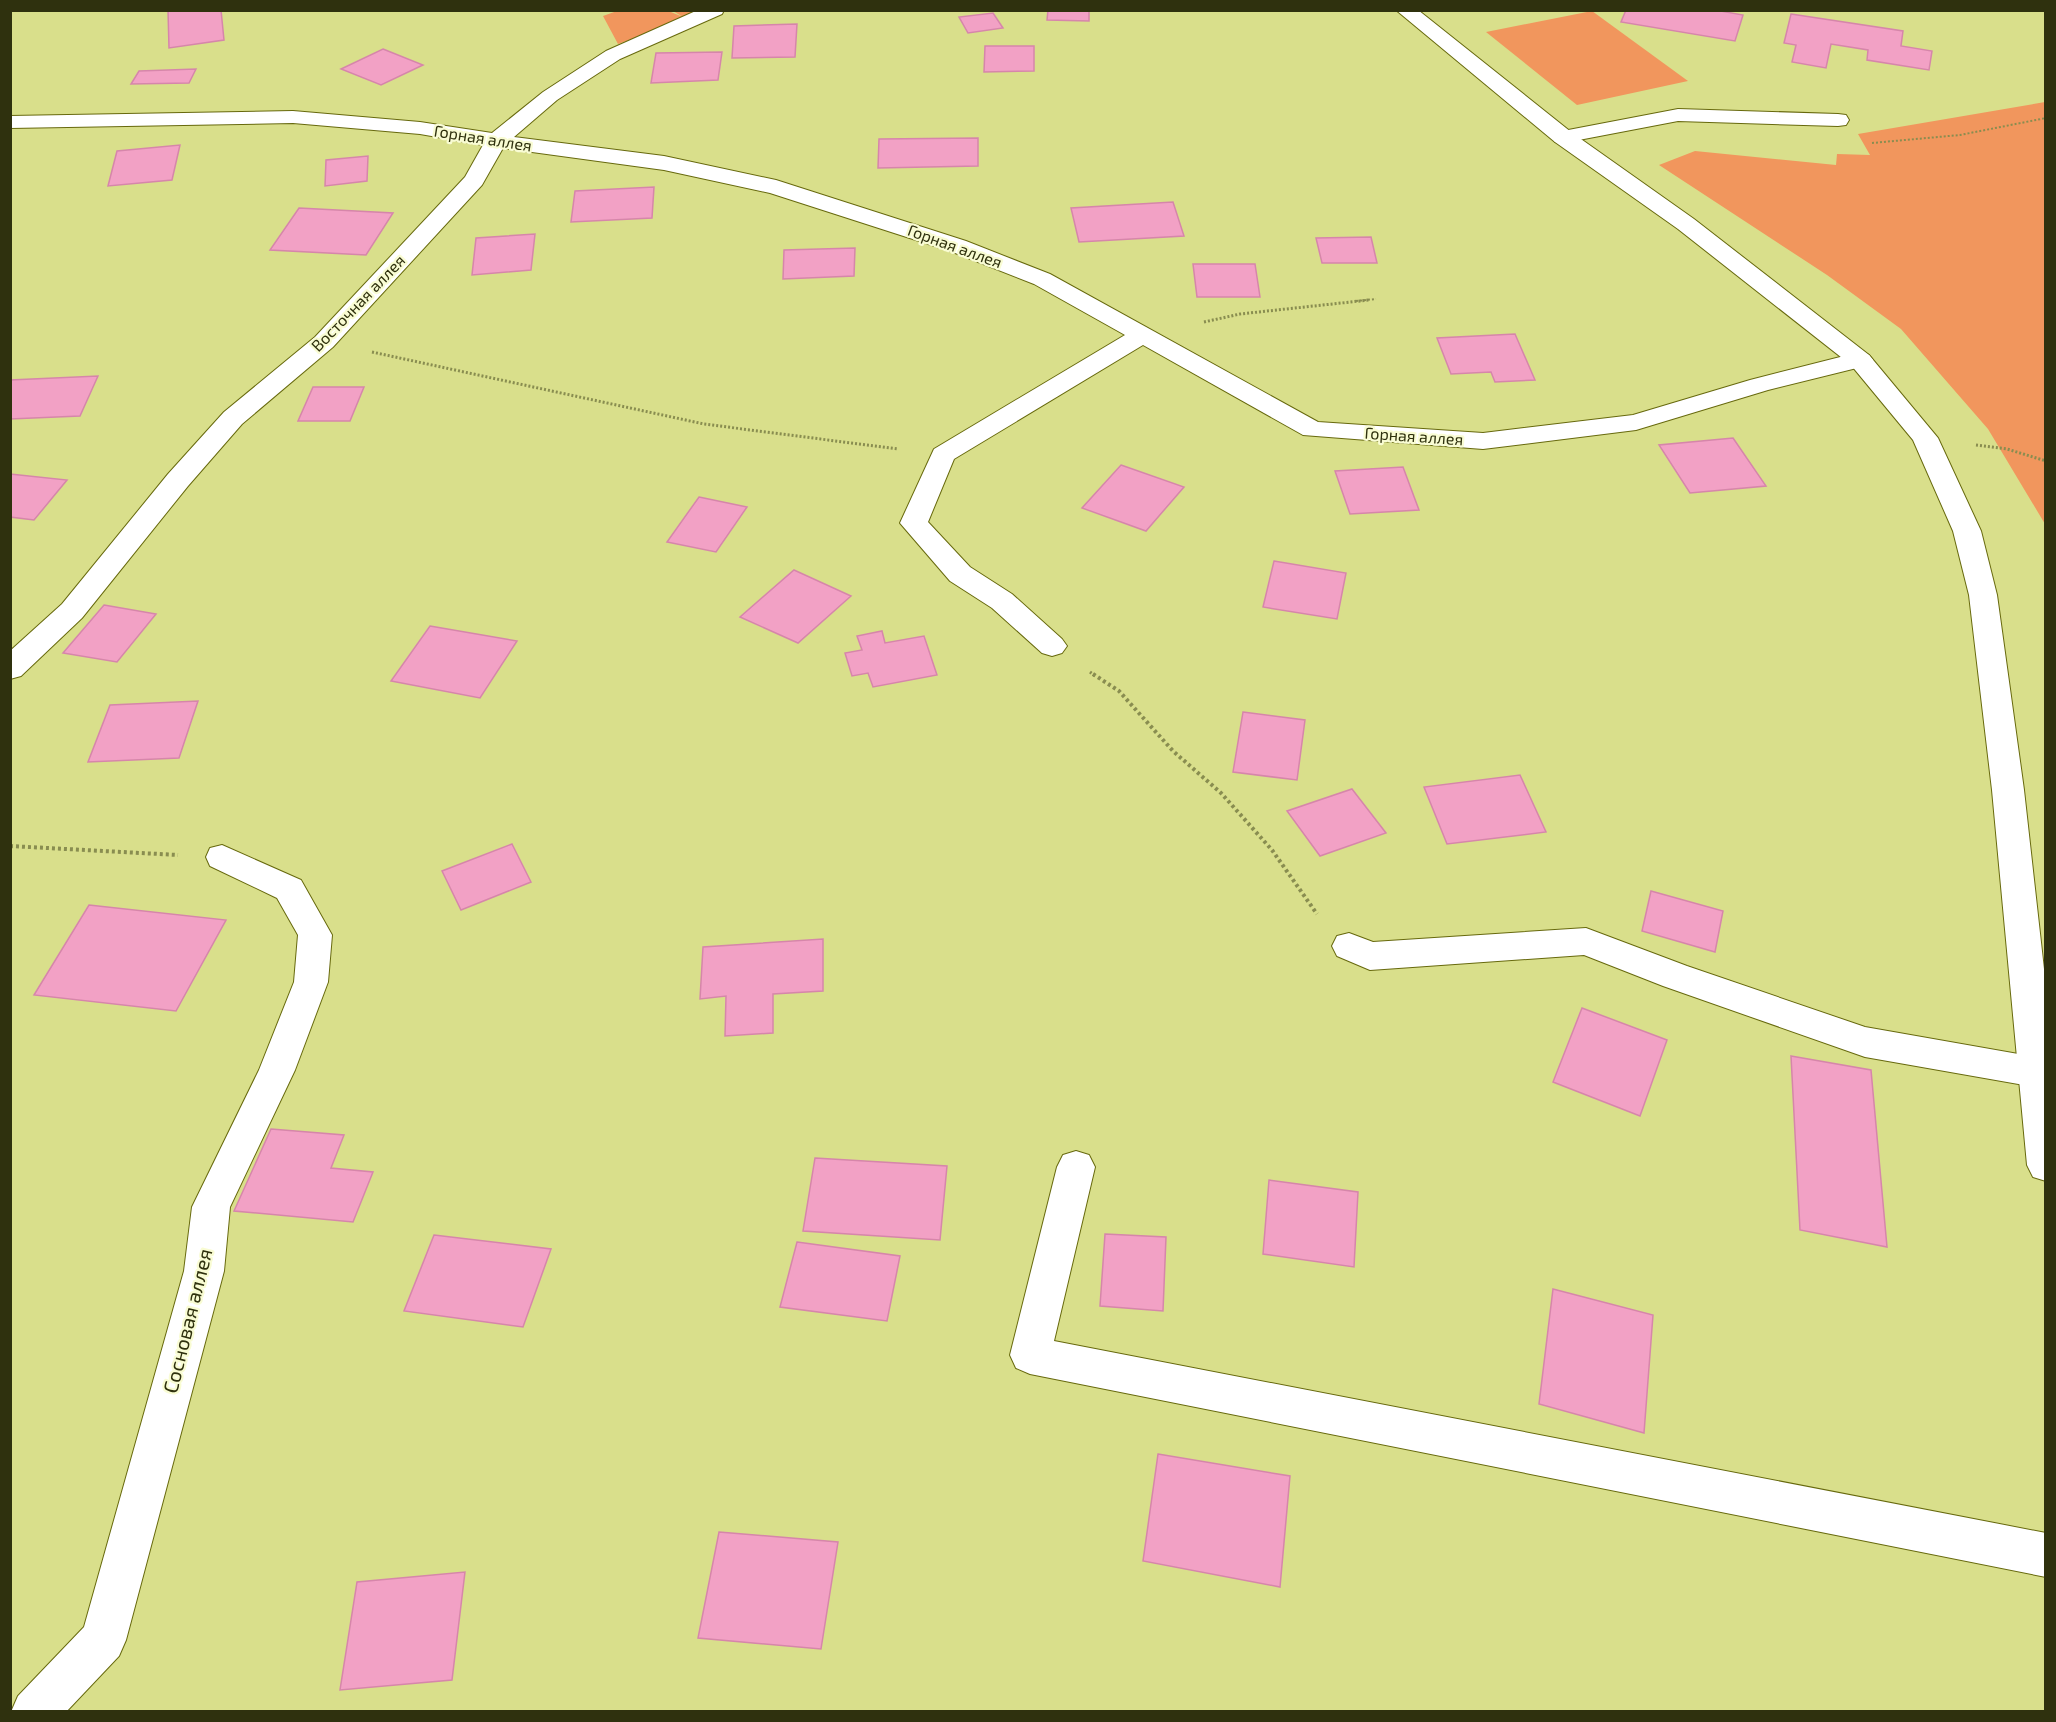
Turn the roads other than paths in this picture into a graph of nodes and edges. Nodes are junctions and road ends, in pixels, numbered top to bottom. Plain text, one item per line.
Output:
1 (715, 10) edge
2 (1405, 10) edge
3 (1693, 98) dead end
4 (1678, 115) junction
5 (1838, 120) dead end
6 (10, 122) edge
7 (1563, 137) junction
8 (496, 141) junction
9 (1141, 336) junction
10 (1860, 360) junction
11 (1052, 646) road end
12 (10, 669) edge
13 (222, 857) road end
14 (1349, 946) road end
15 (2036, 1072) junction
16 (2046, 1165) edge
17 (1076, 1167) dead end
18 (2046, 1555) edge
19 (34, 1712) edge

1 - 8 street, Восточная аллея
2 - 7 street
3 - 4 street
4 - 5 street
4 - 7 street
6 - 8 street, Горная аллея
7 - 10 street
8 - 9 street, Горная аллея
8 - 12 street, Восточная аллея
9 - 10 street, Горная аллея
9 - 11 street
10 - 15 street
13 - 19 street, Сосновая аллея
14 - 15 street
15 - 16 street
17 - 18 street

